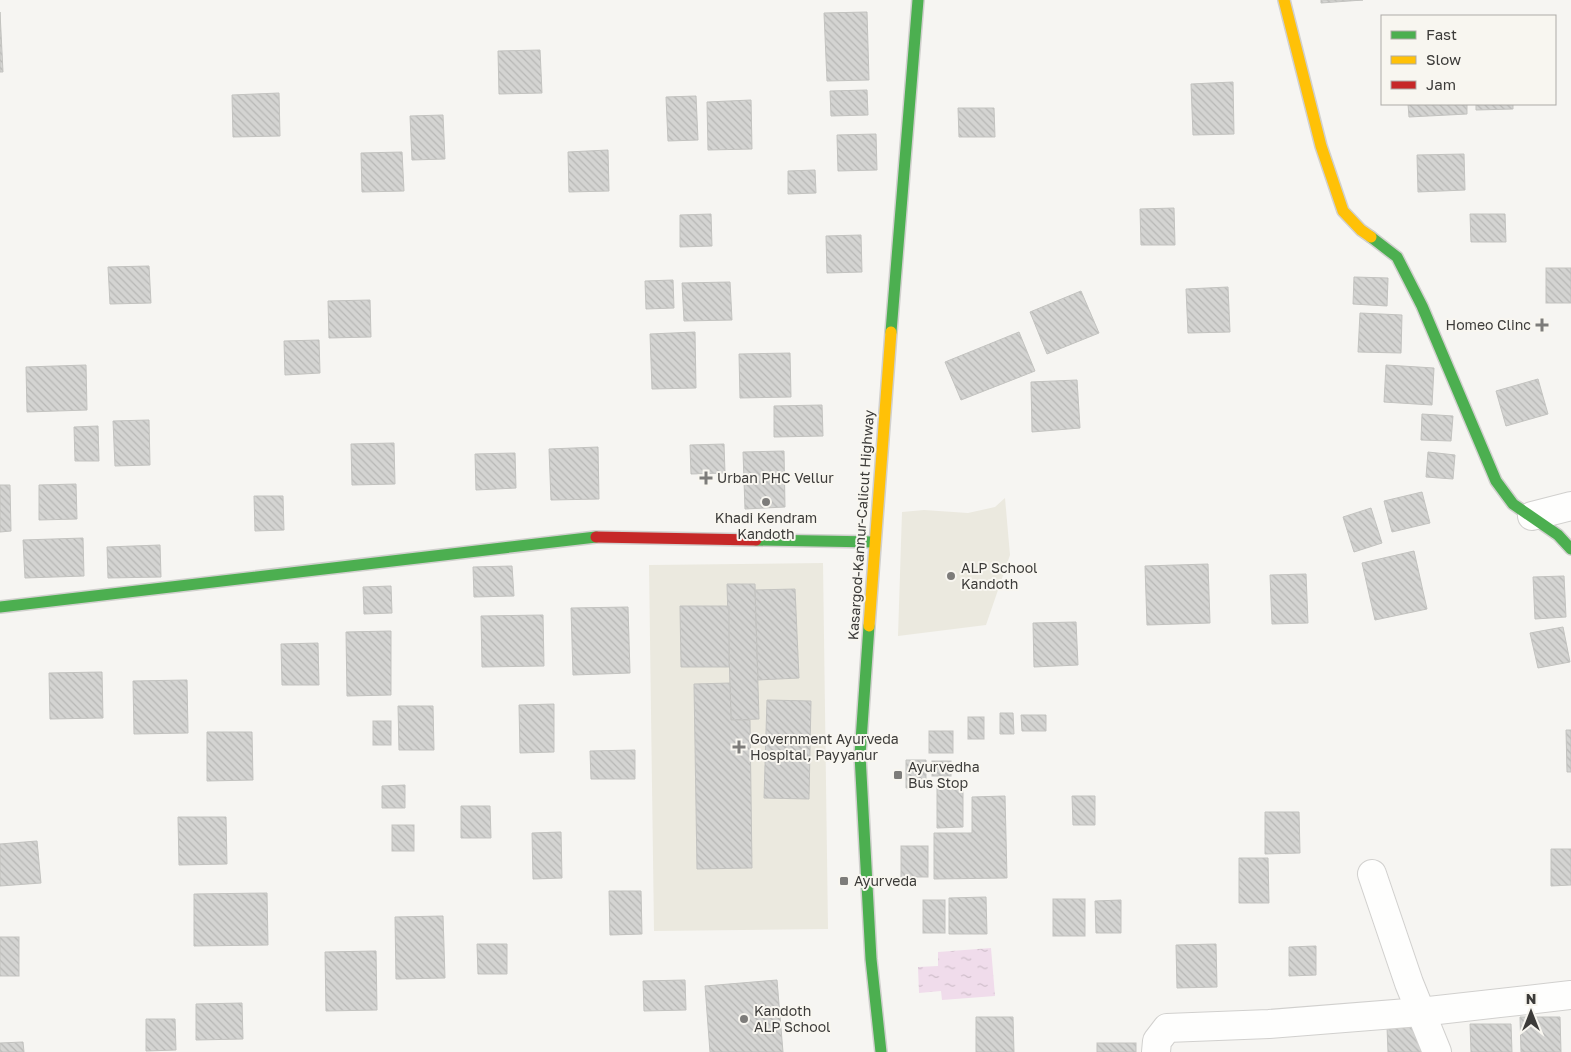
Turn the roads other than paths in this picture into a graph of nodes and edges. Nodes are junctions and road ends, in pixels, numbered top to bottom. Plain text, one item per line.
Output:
1 (918, 0) edge
2 (1284, 0) edge
3 (1571, 506) edge
4 (1532, 516) junction
5 (874, 542) junction
6 (1571, 549) edge
7 (0, 607) edge
8 (1372, 874) dead end
9 (1571, 995) edge
10 (1420, 1012) junction
11 (881, 1052) edge
12 (1156, 1052) edge
13 (1437, 1052) edge

1 - 5 main road, Kasargod-Kannur-Calicut Highway
2 - 4 main road
3 - 4 street
4 - 6 main road
5 - 7 main road
5 - 11 main road, Kasargod-Kannur-Calicut Highway
8 - 10 street
9 - 10 street
10 - 12 street
10 - 13 street

